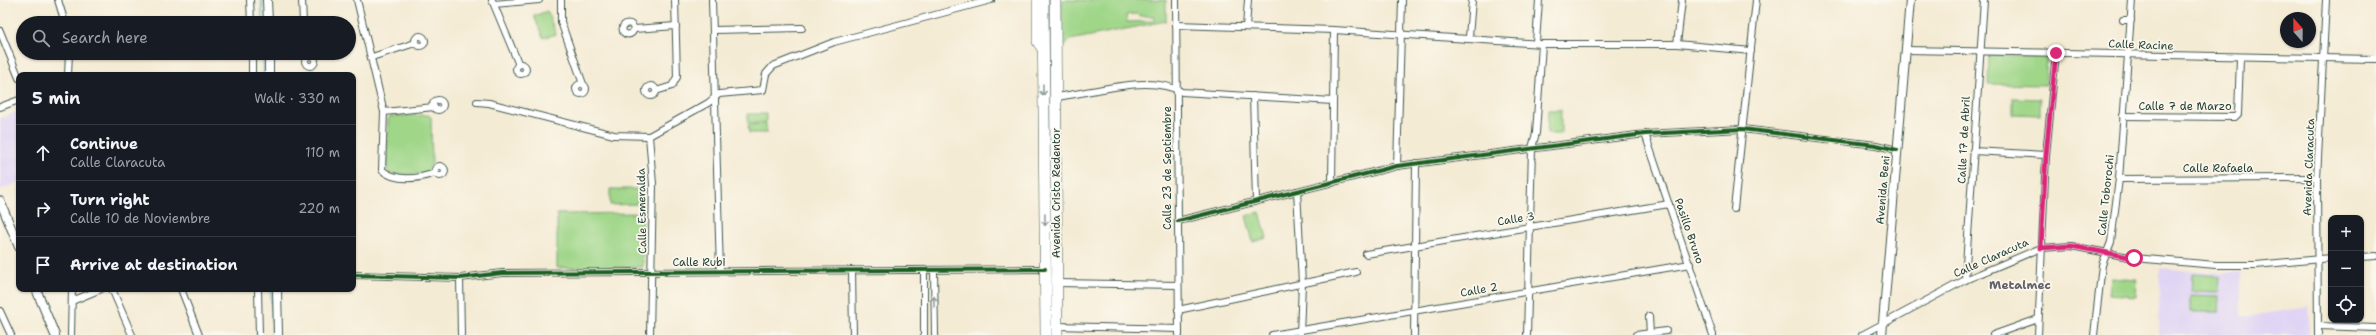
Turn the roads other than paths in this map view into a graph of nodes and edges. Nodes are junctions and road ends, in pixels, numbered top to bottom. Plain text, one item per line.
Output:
1 (58, 0) edge
2 (250, 0) edge
3 (267, 0) edge
4 (302, 0) edge
5 (358, 0) edge
6 (539, 0) edge
7 (561, 0) edge
8 (675, 0) edge
9 (712, 0) edge
10 (991, 0) edge
11 (1037, 0) edge
12 (1043, 0) edge
13 (1055, 0) edge
14 (1059, 0) edge
15 (1176, 0) edge
16 (1248, 0) edge
17 (1402, 0) edge
18 (1472, 0) edge
19 (1539, 0) edge
20 (1682, 0) edge
21 (1756, 0) edge
22 (1910, 0) edge
23 (1984, 0) edge
24 (2132, 0) edge
25 (2326, 0) edge
26 (493, 2) edge
27 (62, 16) edge
28 (251, 16) edge
29 (268, 16) edge
30 (303, 16) edge
31 (2123, 20) dead end
32 (2131, 20) junction
33 (1176, 25) junction
34 (676, 26) junction
35 (1246, 27) junction
36 (802, 28) dead end
37 (634, 29) dead end
38 (714, 30) junction
39 (1334, 30) junction
40 (0, 32) edge
41 (1399, 33) junction
42 (1469, 37) junction
43 (415, 43) dead end
44 (1539, 43) junction
45 (1677, 44) junction
46 (1055, 50) junction
47 (1906, 50) junction
48 (1043, 51) junction
49 (1751, 51) junction
50 (1979, 51) junction
51 (2056, 53) junction
52 (2128, 54) junction
53 (372, 57) junction
54 (2240, 58) junction
55 (2324, 58) junction
56 (2376, 59) edge
57 (69, 60) edge
58 (252, 60) edge
59 (268, 60) edge
60 (519, 65) dead end
61 (17, 72) edge
62 (68, 72) edge
63 (252, 72) edge
64 (269, 72) edge
65 (583, 84) dead end
66 (1177, 89) junction
67 (656, 91) dead end
68 (1253, 96) junction
69 (1056, 97) junction
70 (716, 99) junction
71 (16, 101) edge
72 (1333, 101) junction
73 (477, 102) dead end
74 (0, 107) edge
75 (434, 107) dead end
76 (384, 112) junction
77 (2123, 116) junction
78 (1742, 129) junction
79 (1645, 134) junction
80 (650, 136) junction
81 (1532, 148) junction
82 (1897, 150) junction
83 (1973, 151) junction
84 (2046, 155) junction
85 (1416, 163) junction
86 (1397, 166) junction
87 (435, 173) dead end
88 (2317, 178) junction
89 (2119, 179) junction
90 (1332, 183) junction
91 (1297, 191) junction
92 (0, 201) edge
93 (1256, 201) junction
94 (1669, 204) junction
95 (1734, 209) dead end
96 (1178, 221) junction
97 (1531, 227) junction
98 (16, 240) edge
99 (1416, 246) junction
100 (2041, 248) junction
101 (2107, 252) junction
102 (1366, 254) dead end
103 (2376, 256) edge
104 (2364, 257) edge
105 (2317, 258) junction
106 (2328, 258) edge
107 (1690, 264) junction
108 (1045, 269) junction
109 (852, 270) junction
110 (924, 270) junction
111 (934, 270) junction
112 (720, 271) junction
113 (652, 272) junction
114 (1356, 272) dead end
115 (356, 275) edge
116 (460, 278) junction
117 (1965, 280) junction
118 (1057, 283) junction
119 (1302, 283) junction
120 (1178, 285) junction
121 (1528, 291) junction
122 (37, 292) edge
123 (72, 292) edge
124 (94, 292) edge
125 (113, 292) edge
126 (182, 292) edge
127 (258, 292) edge
128 (277, 292) edge
129 (72, 302) junction
130 (1178, 310) junction
131 (0, 311) edge
132 (1413, 312) junction
133 (1649, 316) dead end
134 (2038, 319) junction
135 (1883, 324) junction
136 (2318, 326) junction
137 (2376, 328) edge
138 (1057, 330) edge
139 (1666, 331) dead end
140 (1179, 332) edge
141 (1300, 332) edge
142 (1650, 334) edge
143 (11, 335) edge
144 (55, 335) edge
145 (71, 335) edge
146 (132, 335) edge
147 (199, 335) edge
148 (259, 335) edge
149 (278, 335) edge
150 (461, 335) edge
151 (650, 335) edge
152 (853, 335) edge
153 (924, 335) edge
154 (935, 335) edge
155 (1046, 335) edge
156 (1272, 335) edge
157 (1414, 335) edge
158 (1527, 335) edge
159 (1636, 335) edge
160 (1713, 335) edge
161 (1862, 335) edge
162 (1882, 335) edge
163 (1993, 335) edge
164 (2038, 335) edge
165 (2094, 335) edge
166 (2318, 335) edge

1 - 27 street
2 - 28 street
3 - 29 street
4 - 30 street
5 - 53 street
6 - 26 street
7 - 65 street
8 - 34 street
9 - 38 street
10 - 70 street
11 - 48 main road, Avenida Cristo Redentor
12 - 48 highway, Avenida Cristo Redentor
13 - 46 highway, Avenida Cristo Redentor
14 - 46 main road, Avenida Cristo Redentor
15 - 33 street, Calle 23 de Septiembre
16 - 35 street
17 - 41 street
18 - 42 street
19 - 44 street
20 - 45 street
21 - 49 street
22 - 47 street, Avenida Beni
23 - 50 street, Calle 17 de Abril
24 - 32 street, Calle Toborochi
25 - 55 street, Avenida Claracuta
26 - 60 street
31 - 32 street
32 - 52 street, Calle Toborochi
33 - 35 street
33 - 66 street, Calle 23 de Septiembre
34 - 37 street
34 - 67 street
35 - 39 street
36 - 38 street
38 - 70 street
39 - 41 street
39 - 72 street
40 - 61 street
41 - 42 street
41 - 86 street
42 - 44 street
43 - 53 street
44 - 45 street
44 - 81 street
45 - 49 street
46 - 69 highway, Avenida Cristo Redentor
47 - 50 street, Calle Racine
47 - 82 street, Avenida Beni
48 -> 108 highway, Avenida Cristo Redentor
49 - 78 street
50 - 51 street, Calle Racine
50 - 83 street, Calle 17 de Abril
51 - 52 street, Calle Racine
51 - 84 street
52 - 54 street, Calle Racine
52 - 77 street, Calle Toborochi
53 - 76 street
54 - 55 street, Calle Racine
54 - 77 street, Calle 7 de Marzo
55 - 56 street, Calle Racine
55 - 88 street, Avenida Claracuta
57 - 62 street
58 - 63 street
59 - 64 street
66 - 68 street
66 - 69 street
66 - 96 street, Calle 23 de Septiembre
68 - 72 street
68 - 93 street
69 - 118 highway, Avenida Cristo Redentor
70 - 80 street
70 - 112 street
71 - 74 street
72 - 90 street
73 - 80 street
75 - 76 street
76 - 87 street
77 - 89 street, Calle Toborochi
78 - 79 street
78 - 82 street
78 - 95 street
79 - 81 street
79 - 94 street, Pasillo Bruno
80 - 113 street, Calle Esmeralda
81 - 85 street
81 - 97 street
82 - 135 street, Avenida Beni
83 - 84 street
83 - 117 street, Calle 17 de Abril
84 - 100 street
85 - 86 street
85 - 99 street
86 - 90 street
88 - 89 street, Calle Rafaela
88 - 105 street, Avenida Claracuta
89 - 101 street, Calle Toborochi
90 - 91 street
91 - 93 street
91 - 119 street
92 - 98 street
93 - 96 street
94 - 97 street, Calle 3
94 - 107 street, Pasillo Bruno
96 - 120 street, Calle 23 de Septiembre
97 - 99 street, Calle 3
97 - 121 street
99 - 102 street, Calle 3
99 - 132 street
100 - 101 street, Calle Claracuta
100 - 117 street, Calle Claracuta
100 - 134 street
101 - 105 street, Calle Claracuta
101 - 165 street, Calle Toborochi
103 - 104 street
105 - 106 street, Calle Claracuta
105 - 136 street, Avenida Claracuta
107 - 121 street, Calle 2
107 - 160 street, Pasillo Bruno
108 - 111 street, Calle Rubi
108 - 155 highway, Avenida Cristo Redentor
109 - 110 street, Calle Rubi
109 - 112 street, Calle Rubi
109 - 152 street
110 - 111 street, Calle Rubi
110 - 153 street
154 -> 111 street
112 - 113 street, Calle Rubi
113 - 116 street, Calle Rubi
113 - 151 street, Calle Esmeralda
114 - 119 street
115 - 116 street, Calle Rubi
116 - 150 street
117 - 135 street, Calle Claracuta
118 - 120 street
118 - 138 highway, Avenida Cristo Redentor
119 - 130 street
119 - 141 street
120 - 130 street, Calle 23 de Septiembre
121 - 132 street, Calle 2
121 - 158 street
122 - 144 street
123 - 129 street
124 - 129 street
125 - 146 street
126 - 147 street
127 - 148 street
128 - 149 street
129 - 145 street
130 - 140 street, Calle 23 de Septiembre
131 - 143 street
132 - 141 street, Calle 2
132 - 157 street
133 - 142 street
134 - 163 street
134 - 164 street
135 - 161 street, Calle Claracuta
135 - 162 street, Avenida Beni
136 - 137 street
136 - 166 street, Avenida Claracuta
138 - 140 street
139 - 142 street
141 - 156 street, Calle 2
142 - 159 street

